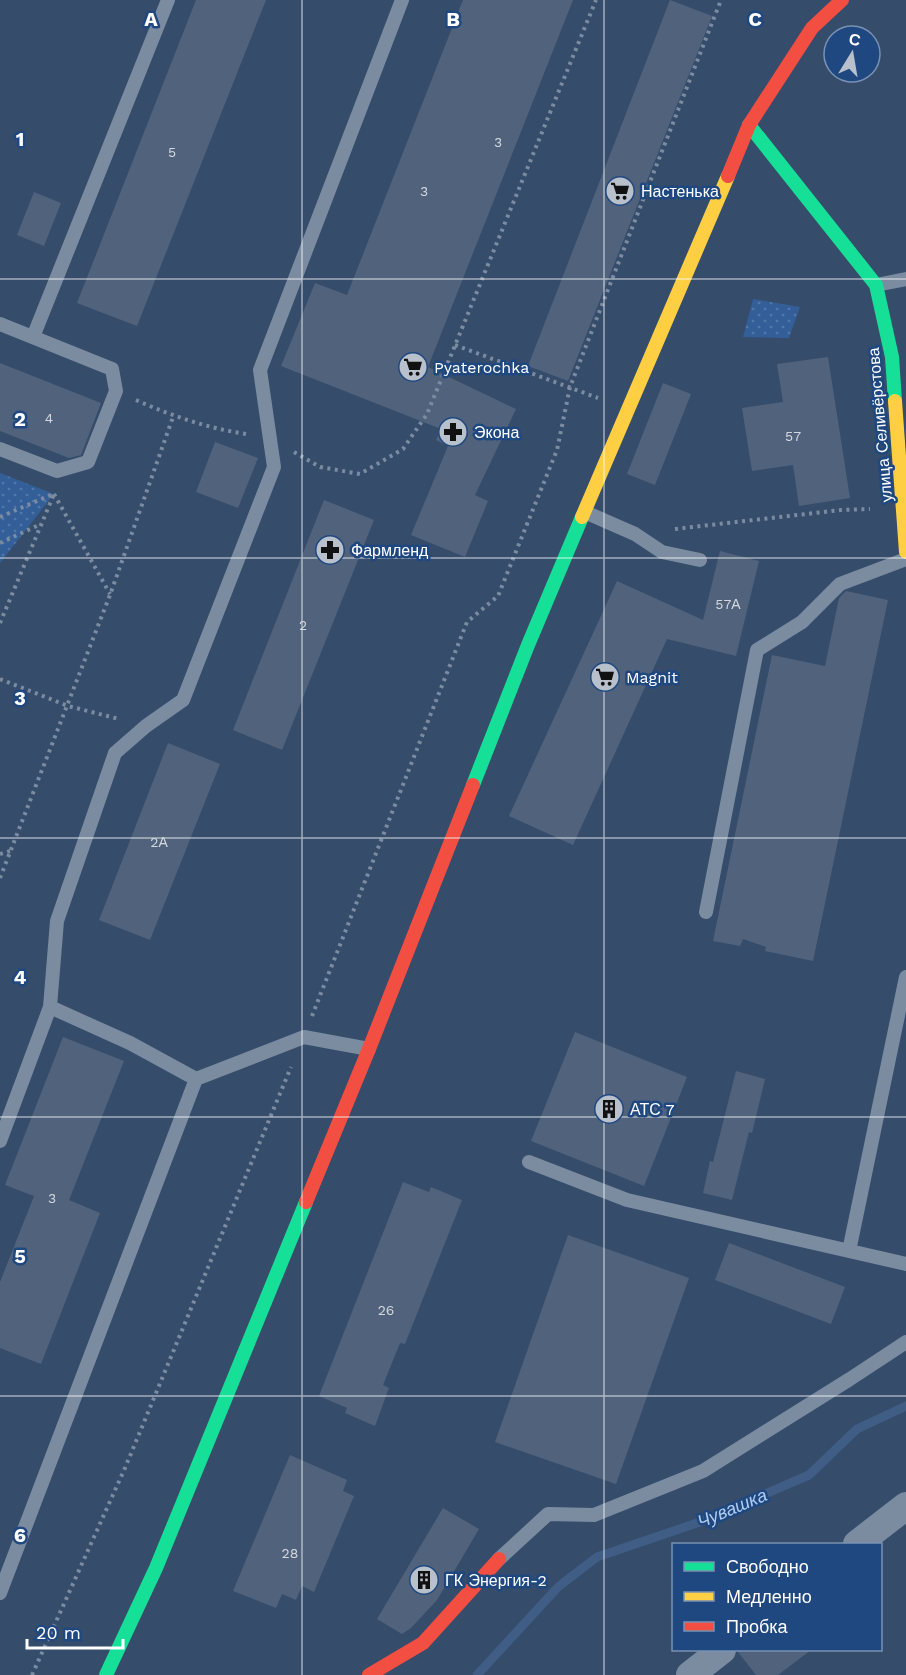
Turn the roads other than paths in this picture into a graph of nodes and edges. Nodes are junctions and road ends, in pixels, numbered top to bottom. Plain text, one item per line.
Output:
1 (168, 0) edge
2 (402, 0) edge
3 (842, 0) edge
4 (749, 125) junction
5 (906, 279) edge
6 (876, 285) junction
7 (0, 324) edge
8 (33, 337) junction
9 (0, 449) edge
10 (585, 512) junction
11 (906, 552) edge
12 (906, 559) edge
13 (700, 560) dead end
14 (706, 912) dead end
15 (906, 977) edge
16 (50, 1007) junction
17 (369, 1049) junction
18 (196, 1079) junction
19 (0, 1141) edge
20 (529, 1162) dead end
21 (849, 1251) junction
22 (906, 1264) edge
23 (906, 1342) edge
24 (906, 1506) edge
25 (860, 1543) edge
26 (499, 1559) joint
27 (0, 1593) edge
28 (721, 1651) edge
29 (106, 1675) edge
30 (369, 1675) edge
31 (690, 1675) edge

1 - 8 lane
2 - 16 lane
3 - 4 main road
4 - 6 main road, улица Селивёрстова
4 - 10 main road
5 - 6 lane
6 - 11 main road, улица Селивёрстова
7 - 8 lane
8 - 9 lane
10 - 13 lane
10 - 17 main road
12 - 14 lane
15 - 21 lane
16 - 18 lane
16 - 19 lane
17 - 18 lane
17 - 29 main road
18 - 27 lane
20 - 21 lane
21 - 22 lane
23 - 26 lane
24 - 25 street
26 - 30 main road
28 - 31 street

